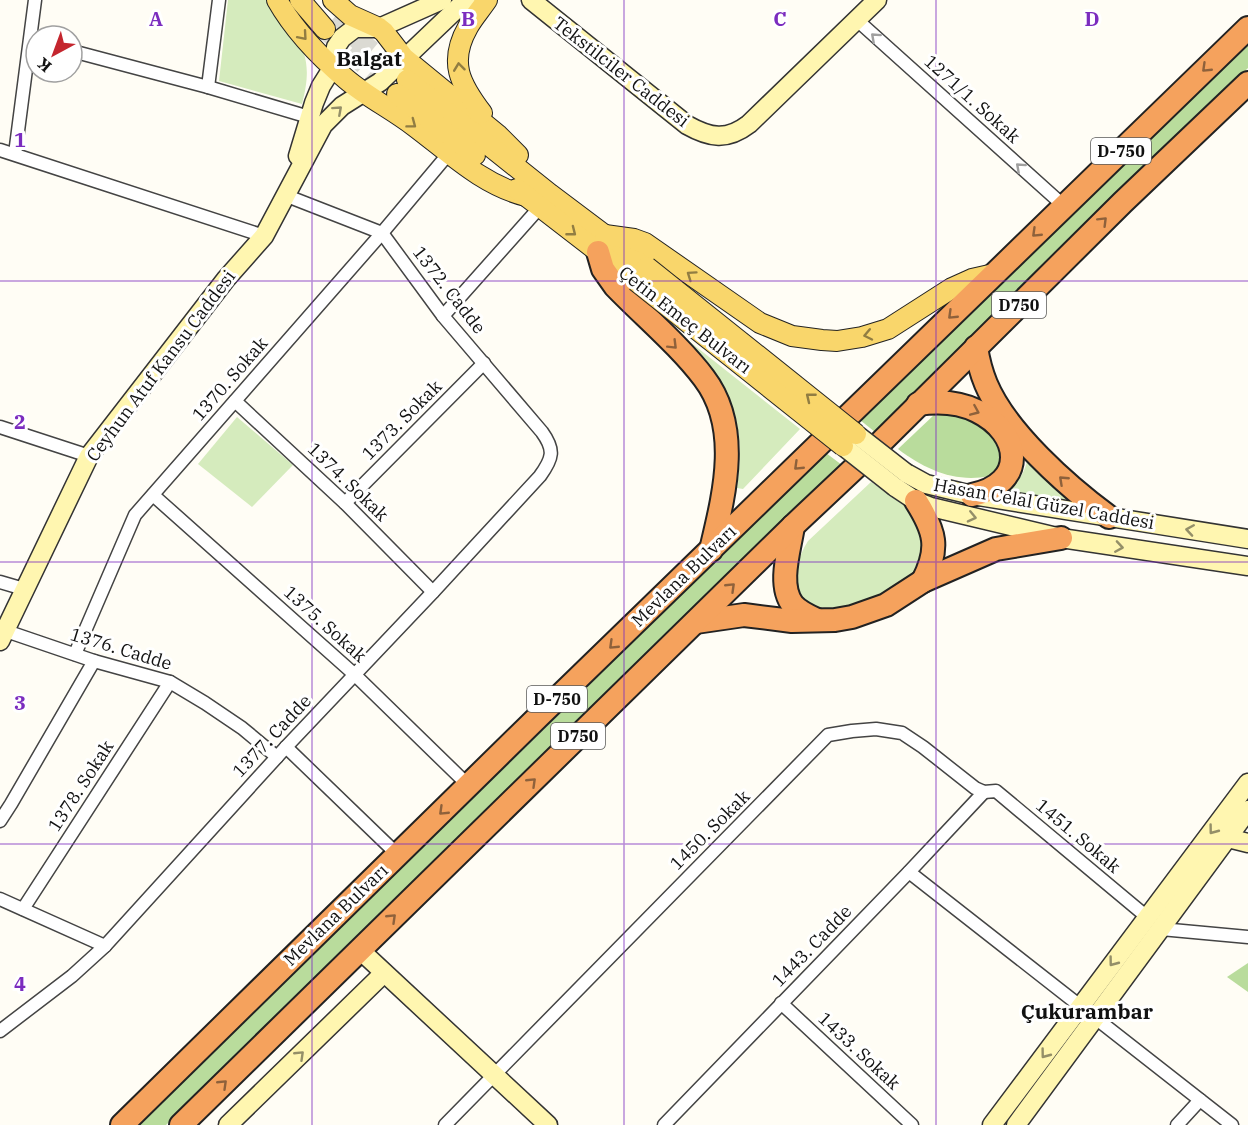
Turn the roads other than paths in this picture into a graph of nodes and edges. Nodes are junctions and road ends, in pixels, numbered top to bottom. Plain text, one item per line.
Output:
1 (35, 0) edge
2 (219, 0) edge
3 (277, 0) edge
4 (300, 0) edge
5 (317, 0) edge
6 (442, 0) edge
7 (466, 0) edge
8 (487, 0) edge
9 (531, 0) edge
10 (877, 0) edge
11 (331, 16) edge
12 (857, 20) junction
13 (34, 24) edge
14 (379, 28) junction
15 (1248, 28) edge
16 (84, 54) edge
17 (404, 58) junction
18 (333, 67) junction
19 (26, 84) edge
20 (208, 87) junction
21 (402, 87) tunnel mouth
22 (1246, 90) edge
23 (363, 92) junction
24 (309, 117) junction
25 (498, 135) junction
26 (0, 150) edge
27 (450, 152) junction
28 (15, 154) junction
29 (287, 196) junction
30 (535, 196) junction
31 (1064, 206) junction
32 (382, 233) junction
33 (264, 236) junction
34 (602, 244) junction
35 (994, 274) junction
36 (443, 316) junction
37 (976, 347) junction
38 (484, 363) junction
39 (235, 401) junction
40 (918, 404) junction
41 (0, 427) edge
42 (849, 440) junction
43 (551, 449) joint
44 (89, 456) junction
45 (153, 495) junction
46 (972, 495) junction
47 (916, 501) junction
48 (345, 503) junction
49 (1108, 517) junction
50 (793, 526) junction
51 (1061, 538) junction
52 (1248, 539) edge
53 (711, 550) junction
54 (1242, 567) edge
55 (923, 581) junction
56 (0, 582) edge
57 (24, 590) junction
58 (433, 592) junction
59 (818, 621) junction
60 (696, 622) junction
61 (3, 636) edge
62 (75, 654) junction
63 (94, 661) junction
64 (354, 674) junction
65 (170, 682) junction
66 (286, 747) junction
67 (277, 757) junction
68 (1248, 783) edge
69 (469, 786) junction
70 (984, 792) junction
71 (1248, 810) edge
72 (0, 820) edge
73 (1228, 838) junction
74 (1248, 843) edge
75 (398, 855) junction
76 (909, 872) junction
77 (0, 899) edge
78 (23, 909) junction
79 (1147, 917) junction
80 (1161, 929) junction
81 (1248, 937) edge
82 (105, 946) junction
83 (360, 950) junction
84 (384, 973) junction
85 (782, 1003) junction
86 (1080, 1006) junction
87 (1095, 1018) junction
88 (0, 1031) edge
89 (494, 1074) junction
90 (1200, 1100) junction
91 (122, 1125) edge
92 (181, 1125) edge
93 (228, 1125) edge
94 (445, 1125) edge
95 (548, 1125) edge
96 (664, 1125) edge
97 (912, 1125) edge
98 (992, 1125) edge
99 (1016, 1125) edge
100 (1177, 1125) edge
101 (1233, 1125) edge

1 - 13 street
2 - 20 street
3 -> 18 main road, Çetin Emeç Bulvarı
4 - 11 main road, Çetin Emeç Bulvarı
5 - 11 main road, Çetin Emeç Bulvarı
6 - 14 main road, Ceyhun Atuf Kansu Caddesi
7 - 17 main road, Ceyhun Atuf Kansu Caddesi
25 -> 8 main road
9 - 12 main road, Tekstilciler Caddesi
10 - 12 main road, Tekstilciler Caddesi
11 - 14 main road, Çetin Emeç Bulvarı
31 -> 12 street, 1271/1. Sokak
14 - 17 main road, Çetin Emeç Bulvarı
14 - 18 main road, Ceyhun Atuf Kansu Caddesi
15 -> 31 highway, Mevlana Bulvarı / D-750
16 - 20 street
17 - 23 main road, Ceyhun Atuf Kansu Caddesi
17 - 25 main road, Çetin Emeç Bulvarı
18 - 23 main road, Çetin Emeç Bulvarı
18 - 24 main road, Ceyhun Atuf Kansu Caddesi
19 - 28 street
20 - 24 street
21 - 30 main road, Çetin Emeç Bulvarı
37 -> 22 highway, D750
23 -> 27 main road, Çetin Emeç Bulvarı
29 -> 23 main road, Ceyhun Atuf Kansu Caddesi
24 - 29 main road, Ceyhun Atuf Kansu Caddesi
25 - 30 main road, Çetin Emeç Bulvarı
26 - 28 street
27 - 30 main road, Çetin Emeç Bulvarı
27 - 32 street, 1370. Sokak
28 - 33 street
29 - 32 street
29 - 33 main road, Ceyhun Atuf Kansu Caddesi
30 - 34 main road, Çetin Emeç Bulvarı
30 - 36 street
31 -> 35 highway, Mevlana Bulvarı / D-750
32 - 36 street, 1372. Cadde
32 - 39 street, 1370. Sokak
33 - 44 main road, Ceyhun Atuf Kansu Caddesi
35 -> 34 main road
34 - 42 main road, Çetin Emeç Bulvarı, bridge
34 -> 53 highway
35 -> 53 highway, Mevlana Bulvarı / D-750
36 - 38 street, 1372. Cadde
37 - 40 highway, D750
49 -> 37 highway
38 - 43 street, 1372. Cadde
38 - 48 street, 1373. Sokak
39 - 45 street, 1370. Sokak
39 - 48 street, 1374. Sokak
40 -> 46 highway
40 - 50 highway, D750
41 - 44 street
42 - 46 main road, Hasan Celal Güzel Caddesi, bridge
42 - 47 main road, Hasan Celal Güzel Caddesi, bridge
43 - 58 street, 1377. Cadde
44 - 57 main road, Ceyhun Atuf Kansu Caddesi
45 - 62 street, 1370. Sokak
45 - 64 street, 1375. Sokak
46 - 49 main road, Hasan Celal Güzel Caddesi
47 -> 51 main road, Hasan Celal Güzel Caddesi
47 - 55 highway
48 - 58 street, 1374. Sokak
52 -> 49 main road, Hasan Celal Güzel Caddesi
50 - 59 highway
60 -> 50 highway, D750
51 -> 54 main road, Hasan Celal Güzel Caddesi
51 - 55 highway
53 -> 69 highway, Mevlana Bulvarı / D-750
55 - 59 highway
56 - 57 street
57 - 61 main road, Ceyhun Atuf Kansu Caddesi
58 - 64 street, 1377. Cadde
59 - 60 highway
83 -> 60 highway, D750
61 - 62 street, 1376. Cadde
62 - 63 street, 1376. Cadde
63 - 65 street, 1376. Cadde
63 - 72 street
64 - 66 street, 1377. Cadde
64 - 69 street, 1375. Sokak
65 - 67 street, 1376. Cadde
65 - 78 street, 1378. Sokak
66 - 67 street, 1377. Cadde
66 - 75 street
67 - 82 street, 1377. Cadde
68 -> 79 main road
69 -> 75 highway, Mevlana Bulvarı / D-750
70 - 76 street, 1443. Cadde
70 - 79 street, 1451. Sokak
70 - 89 street, 1450. Sokak
71 - 73 main road
73 - 74 main road
73 - 80 main road
75 - 91 highway, Mevlana Bulvarı / D-750
76 - 85 street, 1443. Cadde
76 - 86 street
77 - 78 street
78 - 82 street
79 -> 86 main road
80 - 81 street
80 - 87 main road
82 - 88 street, 1377. Cadde
83 - 84 main road
92 -> 83 highway, D750
84 - 89 main road
93 -> 84 main road
85 - 96 street, 1443. Cadde
85 - 97 street, 1433. Sokak
86 - 87 street
86 -> 98 main road
87 - 90 street
87 - 99 main road
89 - 94 street, 1450. Sokak
89 - 95 main road
90 - 100 street
90 - 101 street

